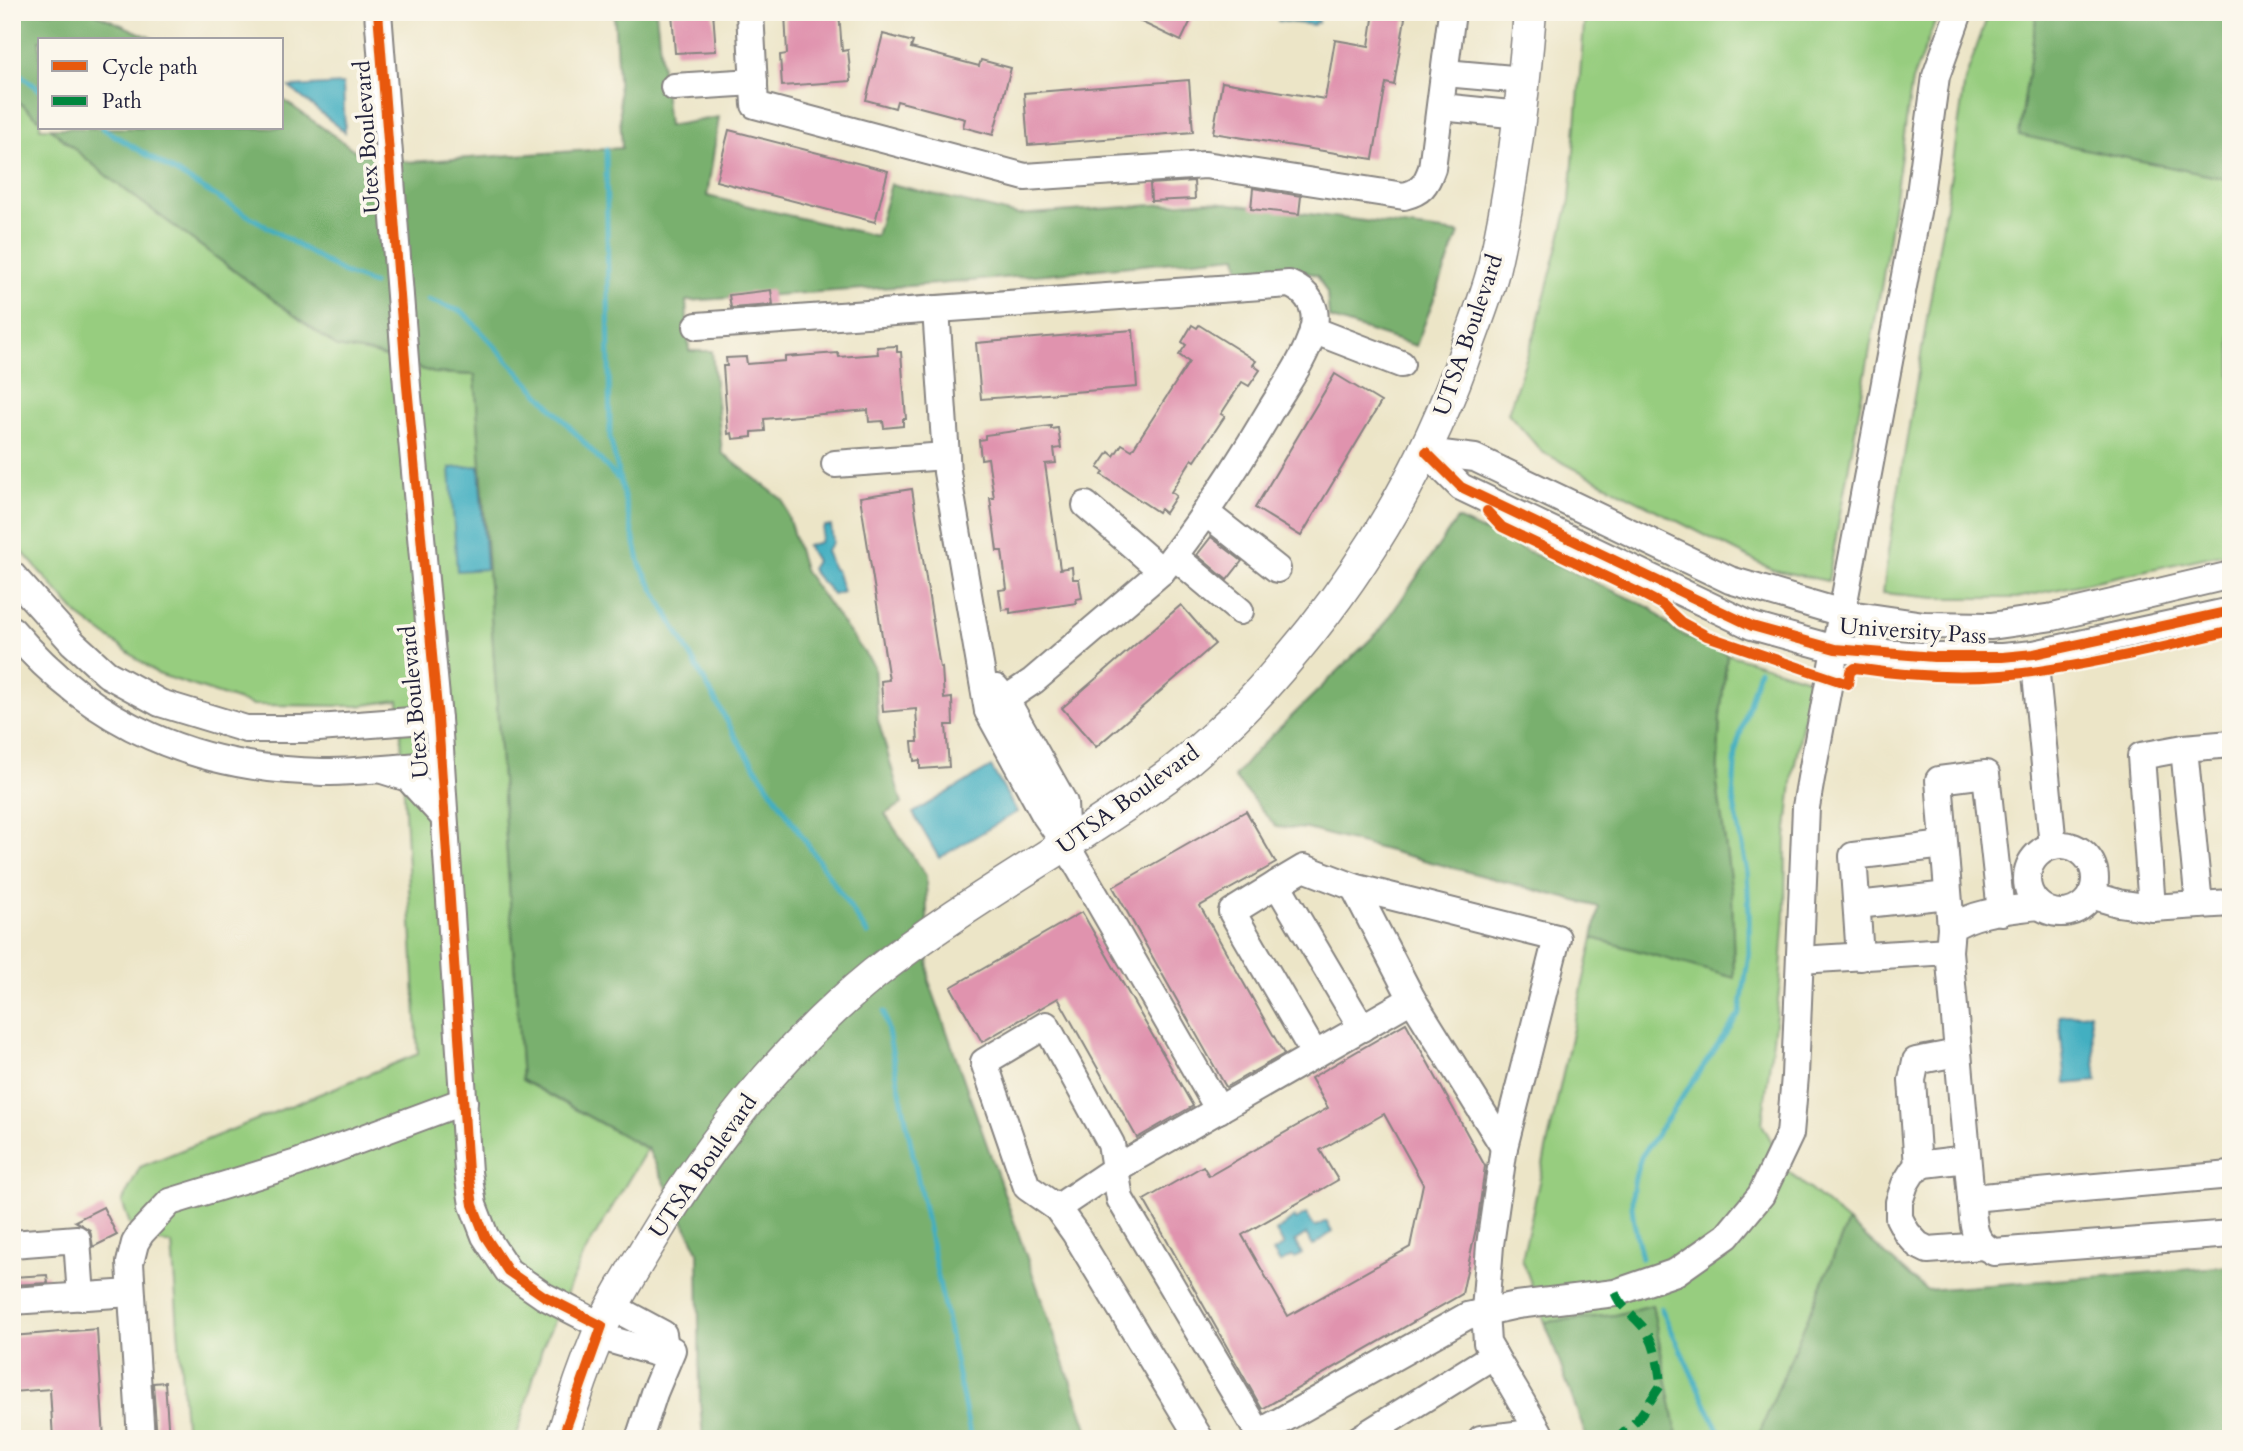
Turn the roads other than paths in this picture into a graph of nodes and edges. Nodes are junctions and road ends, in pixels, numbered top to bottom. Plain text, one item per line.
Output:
1 (378, 12) edge
2 (750, 12) edge
3 (1452, 12) edge
4 (1530, 12) edge
5 (1959, 12) edge
6 (1445, 73) junction
7 (1524, 80) junction
8 (754, 82) junction
9 (674, 87) dead end
10 (1441, 107) junction
11 (1520, 115) junction
12 (936, 309) junction
13 (697, 326) dead end
14 (1313, 330) junction
15 (1401, 364) dead end
16 (1426, 452) junction
17 (946, 456) junction
18 (835, 464) dead end
19 (1086, 505) dead end
20 (1206, 513) junction
21 (1168, 563) junction
22 (1278, 569) dead end
23 (12, 575) edge
24 (2231, 575) edge
25 (1240, 611) dead end
26 (2231, 611) edge
27 (1842, 613) junction
28 (12, 630) edge
29 (1835, 649) junction
30 (2034, 654) junction
31 (107, 674) junction
32 (87, 702) junction
33 (997, 706) junction
34 (438, 719) junction
35 (2231, 744) edge
36 (2185, 748) junction
37 (441, 764) junction
38 (373, 769) junction
39 (444, 817) junction
40 (1066, 845) junction
41 (1944, 845) junction
42 (2053, 846) junction
43 (1277, 884) junction
44 (1354, 887) junction
45 (1948, 895) junction
46 (2091, 895) junction
47 (2231, 902) edge
48 (1857, 905) junction
49 (2199, 905) junction
50 (2038, 906) junction
51 (2152, 908) junction
52 (2001, 912) junction
53 (1950, 940) junction
54 (1860, 957) junction
55 (1800, 960) junction
56 (1412, 999) junction
57 (1362, 1028) junction
58 (1957, 1053) junction
59 (1315, 1055) junction
60 (464, 1101) junction
61 (1219, 1110) junction
62 (1504, 1147) junction
63 (1967, 1159) junction
64 (1918, 1167) junction
65 (1115, 1169) junction
66 (2231, 1175) edge
67 (1971, 1198) junction
68 (1057, 1208) junction
69 (2231, 1234) edge
70 (12, 1244) edge
71 (1983, 1246) junction
72 (131, 1293) junction
73 (81, 1297) junction
74 (12, 1301) edge
75 (1485, 1311) junction
76 (605, 1323) junction
77 (1494, 1355) junction
78 (1261, 1436) edge
79 (141, 1439) edge
80 (562, 1439) edge
81 (639, 1439) edge
82 (1200, 1439) edge
83 (1359, 1439) edge
84 (1481, 1439) edge

1 - 34 street, Utex Boulevard
2 - 8 street
3 - 6 street
4 - 7 main road, UTSA Boulevard
5 - 27 street
6 - 7 street
6 - 10 street
7 - 11 main road, UTSA Boulevard
8 - 9 street
8 - 10 street
10 - 11 street
11 - 16 main road, UTSA Boulevard
12 - 13 street
12 - 14 street
12 - 17 street
14 - 15 street
14 - 20 street
16 - 27 street, University Pass
16 - 29 street, University Pass
16 - 40 main road, UTSA Boulevard
17 - 18 street
17 - 33 street
19 - 21 street
20 - 21 street
20 - 22 street
21 - 25 street
21 - 33 street
23 - 31 street
24 - 27 street, University Pass
26 - 30 street, University Pass
27 - 29 street
28 - 32 street
29 - 30 street, University Pass
29 - 55 street
30 - 42 street
31 - 32 street
31 - 34 street
32 - 38 street
33 - 40 street
34 - 37 street, Utex Boulevard
35 - 36 street
36 - 49 street
36 - 51 street
37 - 38 street
37 - 39 street, Utex Boulevard
38 - 39 street
39 - 60 street, Utex Boulevard
40 - 61 street
40 - 76 main road, UTSA Boulevard
41 - 45 street
41 - 48 street
41 - 52 street
42 - 46 street
42 - 50 street
43 - 44 street
43 - 57 street
43 - 59 street
44 - 56 street
44 - 62 street
45 - 48 street
45 - 53 street
46 - 50 street
46 - 51 street
47 - 49 street
48 - 54 street
49 - 51 street
50 - 52 street
52 - 53 street
53 - 54 street
53 - 58 street
54 - 55 street
55 - 75 street
56 - 57 street
56 - 62 street
57 - 59 street
58 - 63 street
58 - 64 street
59 - 61 street
60 - 72 street
60 - 76 street, Utex Boulevard
61 - 65 street
62 - 75 street
63 - 64 street
63 - 67 street
64 - 71 street
65 - 68 street
65 - 68 street
65 - 78 street
66 - 67 street
67 - 71 street
68 - 82 street
69 - 71 street
70 - 73 street
72 - 73 street
72 - 79 street
73 - 74 street
75 - 77 street
75 - 78 street
76 - 80 main road, UTSA Boulevard
76 - 81 street, Utex Boulevard
77 - 83 street
77 - 84 street

